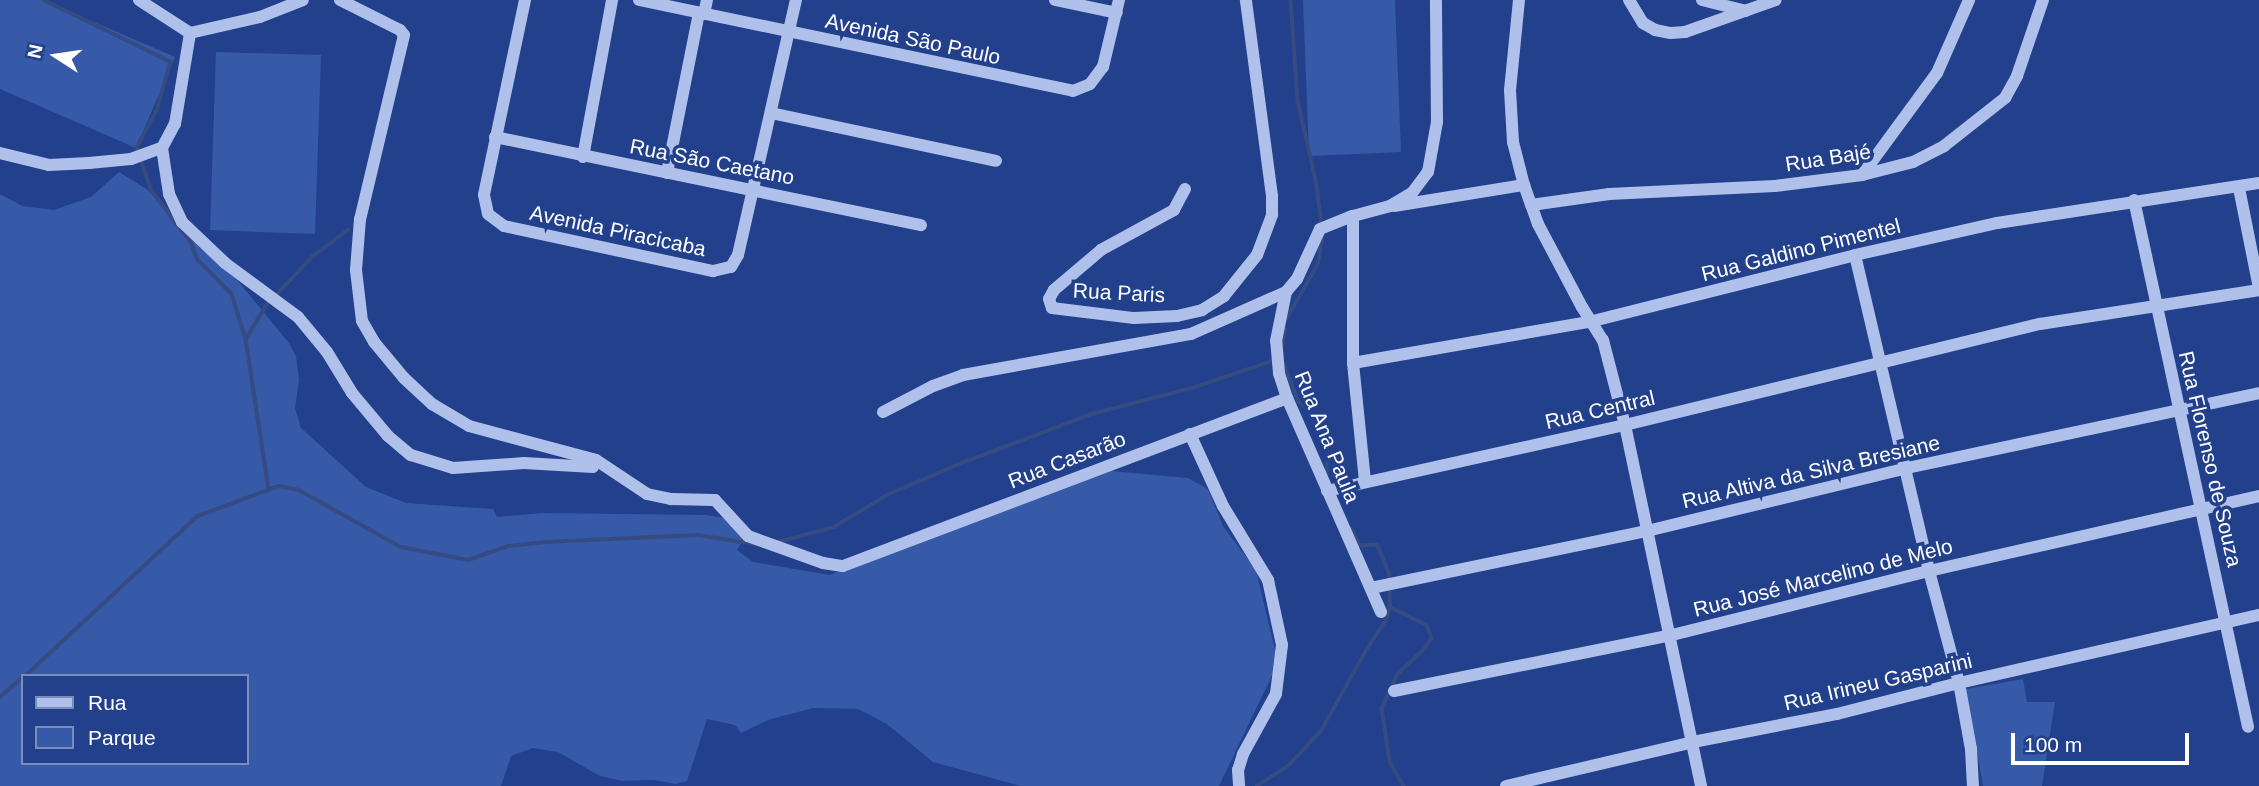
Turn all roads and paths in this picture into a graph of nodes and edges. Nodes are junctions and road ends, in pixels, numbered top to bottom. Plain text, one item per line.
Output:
1 (139, 0) edge
2 (303, 0) edge
3 (340, 0) edge
4 (525, 0) edge
5 (612, 0) edge
6 (639, 0) edge
7 (707, 0) edge
8 (796, 0) edge
9 (1055, 0) edge
10 (1246, 0) edge
11 (1436, 0) edge
12 (1519, 0) edge
13 (1629, 0) edge
14 (1702, 0) edge
15 (1776, 0) edge
16 (1969, 0) edge
17 (2043, 0) edge
18 (1118, 6) edge
19 (1747, 11) junction
20 (702, 13) junction
21 (190, 33) junction
22 (789, 33) junction
23 (771, 113) junction
24 (495, 137) junction
25 (0, 144) edge
26 (162, 148) junction
27 (5, 155) edge
28 (583, 157) junction
29 (996, 161) dead end
30 (667, 173) junction
31 (1862, 175) junction
32 (2259, 183) edge
33 (1524, 186) junction
34 (1185, 188) dead end
35 (2239, 188) junction
36 (754, 190) junction
37 (2134, 200) junction
38 (1531, 205) junction
39 (1390, 206) junction
40 (1353, 216) junction
41 (921, 225) dead end
42 (1855, 255) junction
43 (2259, 289) edge
44 (1286, 292) junction
45 (2157, 306) junction
46 (1592, 321) junction
47 (1353, 363) junction
48 (1881, 363) junction
49 (2259, 393) edge
50 (1287, 398) junction
51 (2178, 411) junction
52 (883, 412) dead end
53 (1625, 425) junction
54 (1190, 434) junction
55 (1907, 468) junction
56 (610, 471) junction
57 (1365, 481) junction
58 (1327, 491) junction
59 (2259, 496) edge
60 (2202, 509) junction
61 (1647, 531) junction
62 (1929, 571) junction
63 (1371, 588) junction
64 (1381, 612) dead end
65 (2259, 615) edge
66 (2227, 622) junction
67 (1668, 636) junction
68 (1959, 682) junction
69 (1394, 691) dead end
70 (2248, 727) dead end
71 (1693, 742) junction
72 (1239, 786) edge
73 (1506, 786) edge
74 (1701, 786) edge
75 (1973, 786) edge

1 - 21 street
2 - 21 street
3 - 56 street, Rua Casarão
4 - 24 street, Avenida Piracicaba
5 - 28 street
6 - 20 street, Avenida São Paulo
7 - 20 street
8 - 22 street, Avenida Piracicaba
9 - 18 street
10 - 34 street, Rua Paris
11 - 39 street
12 - 33 street
13 - 19 street
14 - 19 street
15 - 19 street
16 - 31 street
17 - 31 street, Rua Bajé
18 - 22 street, Avenida São Paulo
20 - 22 street, Avenida São Paulo
20 - 30 street
21 - 26 street
22 - 23 street, Avenida Piracicaba
23 - 29 street
23 - 36 street, Avenida Piracicaba
24 - 28 street, Rua São Caetano
24 - 36 street, Avenida Piracicaba
25 - 27 street
26 - 27 street
26 - 56 street
28 - 30 street, Rua São Caetano
30 - 36 street, Rua São Caetano
31 - 38 street, Rua Bajé
32 - 35 street, Rua Galdino Pimentel
33 - 38 street
33 - 39 street
35 - 37 street, Rua Galdino Pimentel
35 - 43 street
36 - 41 street, Rua São Caetano
37 - 42 street, Rua Galdino Pimentel
37 - 45 street, Rua Florenso de Souza
38 - 46 street
39 - 40 street, Rua Ana Paula
40 - 44 street, Rua Ana Paula
40 - 47 street
42 - 46 street, Rua Galdino Pimentel
42 - 48 street
43 - 45 street, Rua Central
44 - 50 street, Rua Ana Paula
44 - 52 street
45 - 48 street, Rua Central
45 - 51 street, Rua Florenso de Souza
46 - 47 street, Rua Galdino Pimentel
46 - 53 street
47 - 57 street
48 - 53 street, Rua Central
48 - 55 street
49 - 51 street, Rua Altiva da Silva Bresiane
50 - 54 street, Rua Casarão
50 - 58 street, Rua Ana Paula
51 - 55 street, Rua Altiva da Silva Bresiane
51 - 60 street, Rua Florenso de Souza
53 - 57 street, Rua Central
53 - 61 street
54 - 56 street, Rua Casarão
54 - 72 street
55 - 61 street, Rua Altiva da Silva Bresiane
55 - 62 street
57 - 58 street, Rua Central
58 - 63 street, Rua Ana Paula
59 - 60 street, Rua José Marcelino de Melo
60 - 62 street, Rua José Marcelino de Melo
60 - 66 street, Rua Florenso de Souza
61 - 63 street, Rua Altiva da Silva Bresiane
61 - 67 street
62 - 67 street, Rua José Marcelino de Melo
62 - 68 street
63 - 64 street, Rua Ana Paula
65 - 66 street, Rua Irineu Gasparini
66 - 68 street, Rua Irineu Gasparini
66 - 70 street, Rua Florenso de Souza
67 - 69 street, Rua José Marcelino de Melo
67 - 71 street
68 - 71 street, Rua Irineu Gasparini
68 - 75 street
71 - 73 street, Rua Irineu Gasparini
71 - 74 street

